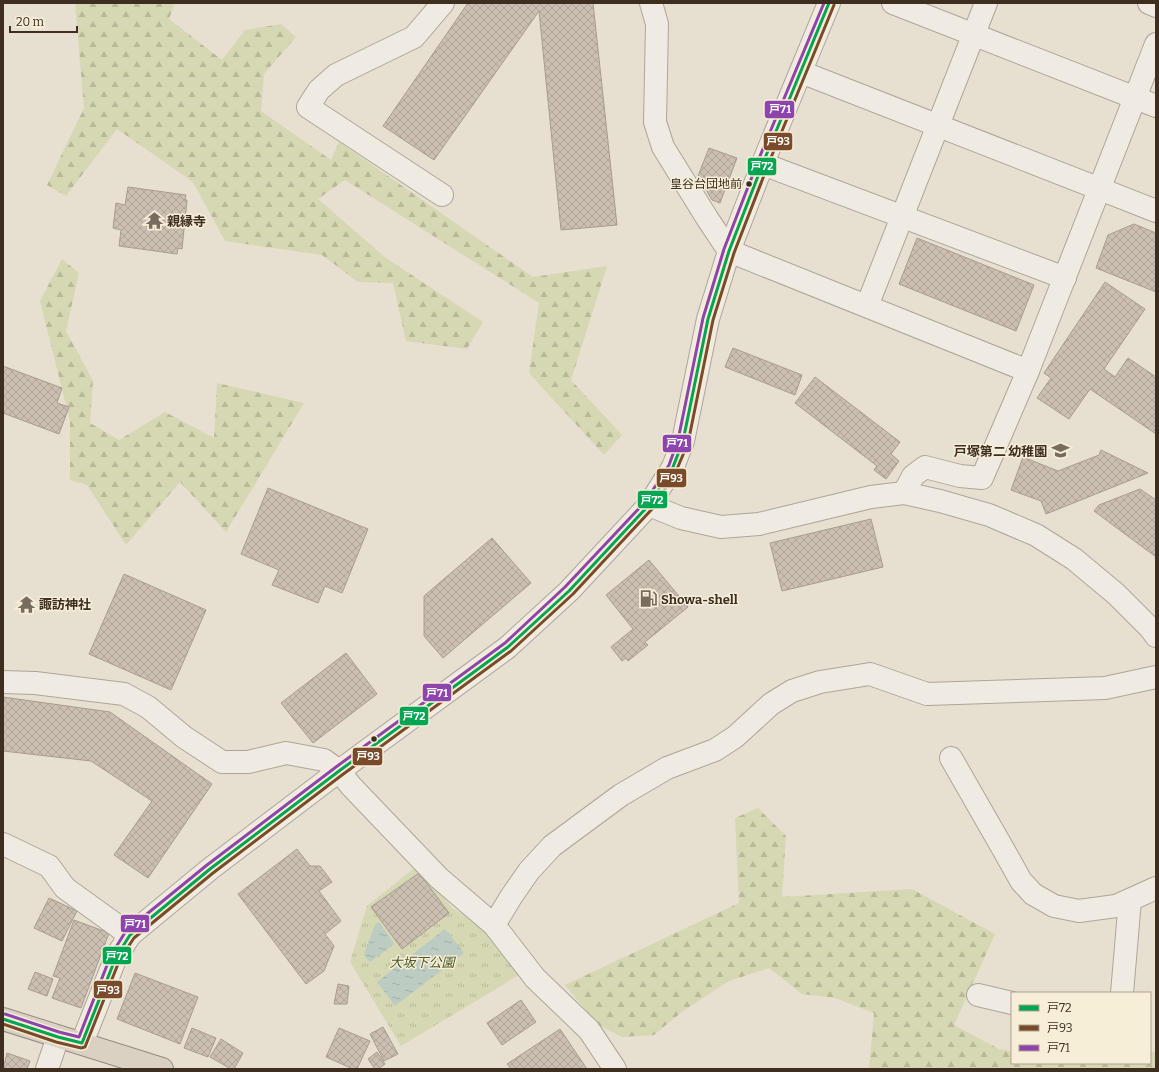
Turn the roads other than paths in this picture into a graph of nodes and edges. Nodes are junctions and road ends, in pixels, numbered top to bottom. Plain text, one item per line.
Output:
1 (443, 3) edge
2 (651, 3) edge
3 (829, 3) edge
4 (893, 3) edge
5 (986, 3) edge
6 (1150, 3) edge
7 (1156, 6) edge
8 (973, 35) junction
9 (1156, 44) edge
10 (801, 72) junction
11 (1135, 98) junction
12 (1156, 106) edge
13 (938, 126) junction
14 (763, 164) junction
15 (1100, 189) junction
16 (442, 195) dead end
17 (1156, 211) edge
18 (902, 216) junction
19 (729, 251) junction
20 (1065, 278) junction
21 (867, 306) junction
22 (1028, 371) junction
23 (904, 493) junction
24 (649, 504) junction
25 (1156, 636) edge
26 (1156, 677) edge
27 (3, 682) edge
28 (951, 758) dead end
29 (339, 771) junction
30 (3, 844) edge
31 (1156, 888) edge
32 (1130, 900) junction
33 (494, 925) junction
34 (130, 935) junction
35 (1122, 992) edge
36 (978, 995) dead end
37 (1011, 1003) edge
38 (3, 1019) edge
39 (58, 1037) junction
40 (82, 1043) junction
41 (47, 1069) edge
42 (162, 1069) edge
43 (615, 1069) edge

1 - 16 street
2 - 19 street
3 - 10 street
4 - 8 street
5 - 8 street
6 - 7 street
8 - 11 street
8 - 13 street
9 - 11 street
10 - 13 street
10 - 14 street
11 - 12 street
11 - 15 street
13 - 15 street
13 - 18 street
14 - 18 street
14 - 19 street
15 - 17 street
15 - 20 street
18 - 20 street
18 - 21 street
19 - 21 street
19 - 24 street
20 - 22 street
21 - 22 street
22 - 23 street
23 - 24 street
23 - 25 street
24 - 29 street
26 - 33 street
27 - 29 street
28 - 32 street
29 - 33 street
29 - 34 street
30 - 34 street
31 - 32 street
32 - 35 street
33 - 43 street
34 - 40 street
36 - 37 street
38 - 39 highway
39 - 40 highway
39 - 41 street
40 - 42 highway

